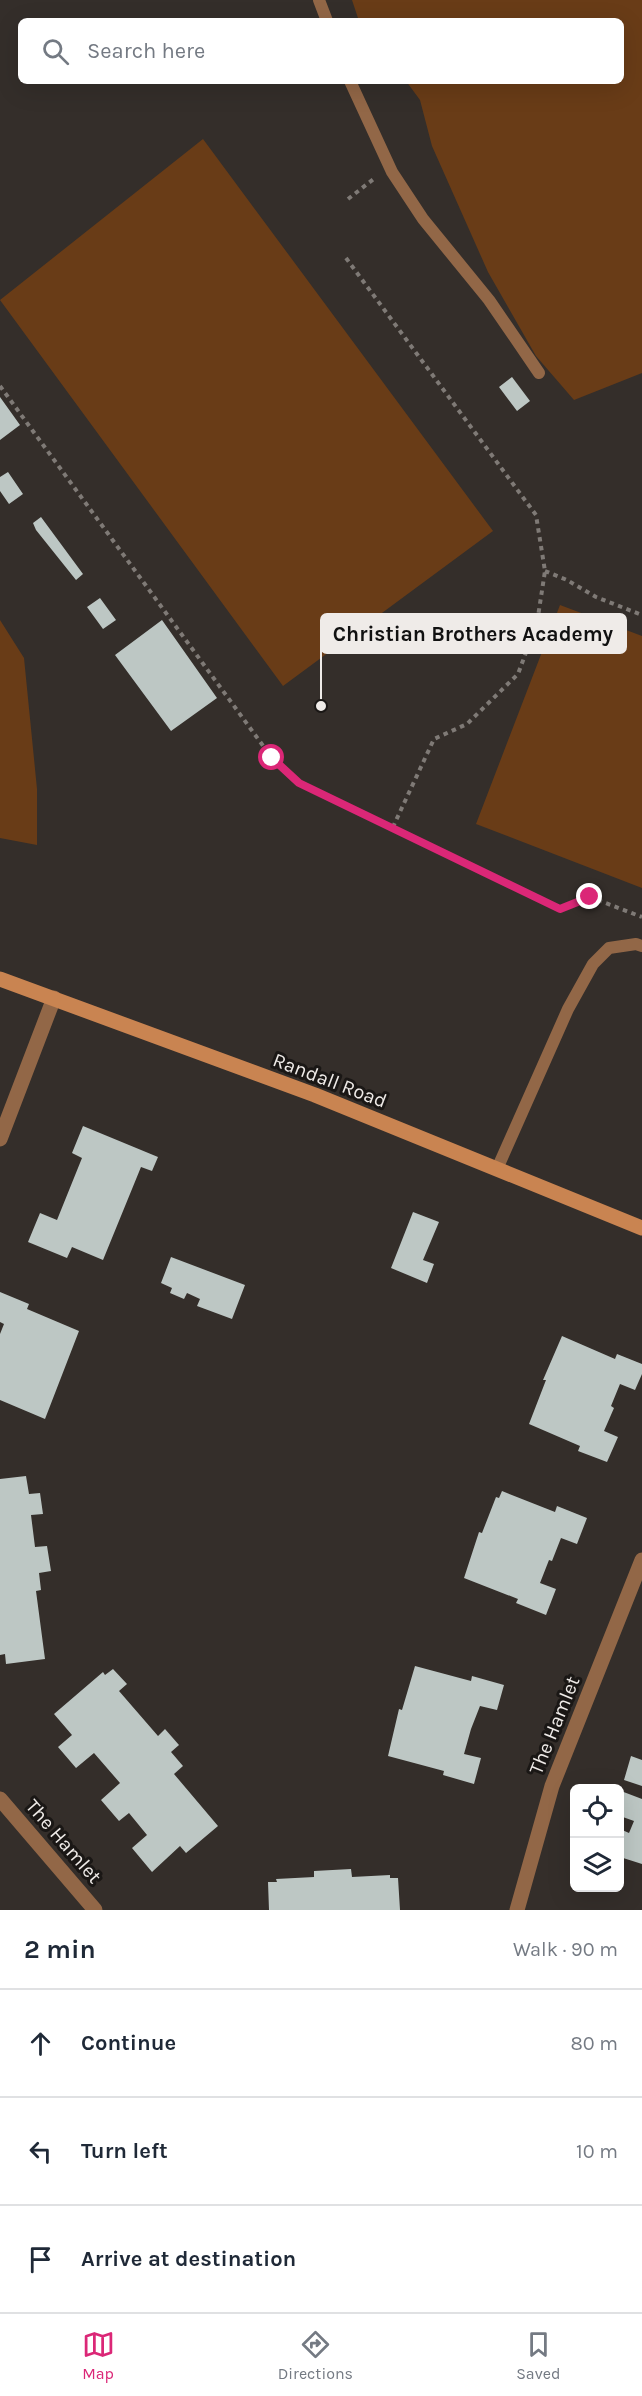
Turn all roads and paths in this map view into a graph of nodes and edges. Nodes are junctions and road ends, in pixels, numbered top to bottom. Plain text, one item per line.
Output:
1 (319, 0) edge
2 (326, 18) edge
3 (351, 84) edge
4 (390, 167) junction
5 (348, 199) dead end
6 (346, 258) dead end
7 (538, 373) dead end
8 (0, 386) edge
9 (545, 571) junction
10 (642, 615) edge
11 (392, 829) junction
12 (642, 917) edge
13 (642, 946) edge
14 (0, 979) edge
15 (54, 998) junction
16 (0, 1139) edge
17 (496, 1169) junction
18 (642, 1228) edge
19 (642, 1560) edge
20 (0, 1799) edge
21 (95, 1910) edge
22 (517, 1910) edge

1 - 2 lane
3 - 4 lane
4 - 5 path
4 - 7 lane
6 - 9 path
8 - 11 path
9 - 10 path
9 - 11 path
11 - 12 path
13 - 17 lane
14 - 15 street, Randall Road
15 - 16 street
15 - 17 street, Randall Road
17 - 18 street, Randall Road
19 - 22 street, The Hamlet
20 - 21 street, The Hamlet

